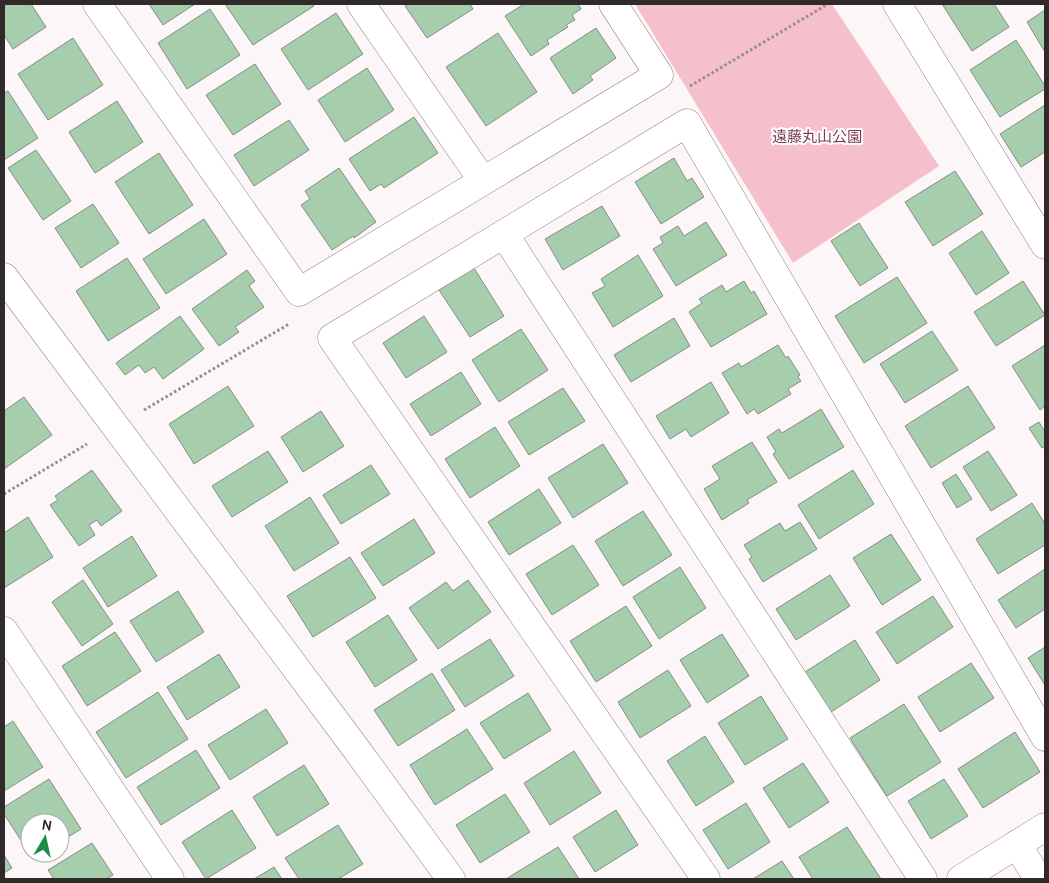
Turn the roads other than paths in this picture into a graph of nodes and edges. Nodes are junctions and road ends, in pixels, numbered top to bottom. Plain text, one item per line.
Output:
1 (97, 4) edge
2 (361, 4) edge
3 (613, 4) edge
4 (897, 4) edge
5 (483, 181) junction
6 (504, 234) junction
7 (1045, 245) edge
8 (4, 277) edge
9 (4, 631) edge
10 (1045, 737) edge
11 (1045, 828) edge
12 (1017, 844) junction
13 (170, 879) edge
14 (452, 879) edge
15 (706, 879) edge
16 (923, 879) edge
17 (961, 879) edge
18 (1038, 879) edge

1 - 5 street
2 - 5 street
3 - 5 street
4 - 7 street
6 - 10 street
6 - 15 street
6 - 16 street
8 - 14 street
9 - 13 street
11 - 12 street
12 - 17 street
12 - 18 street

